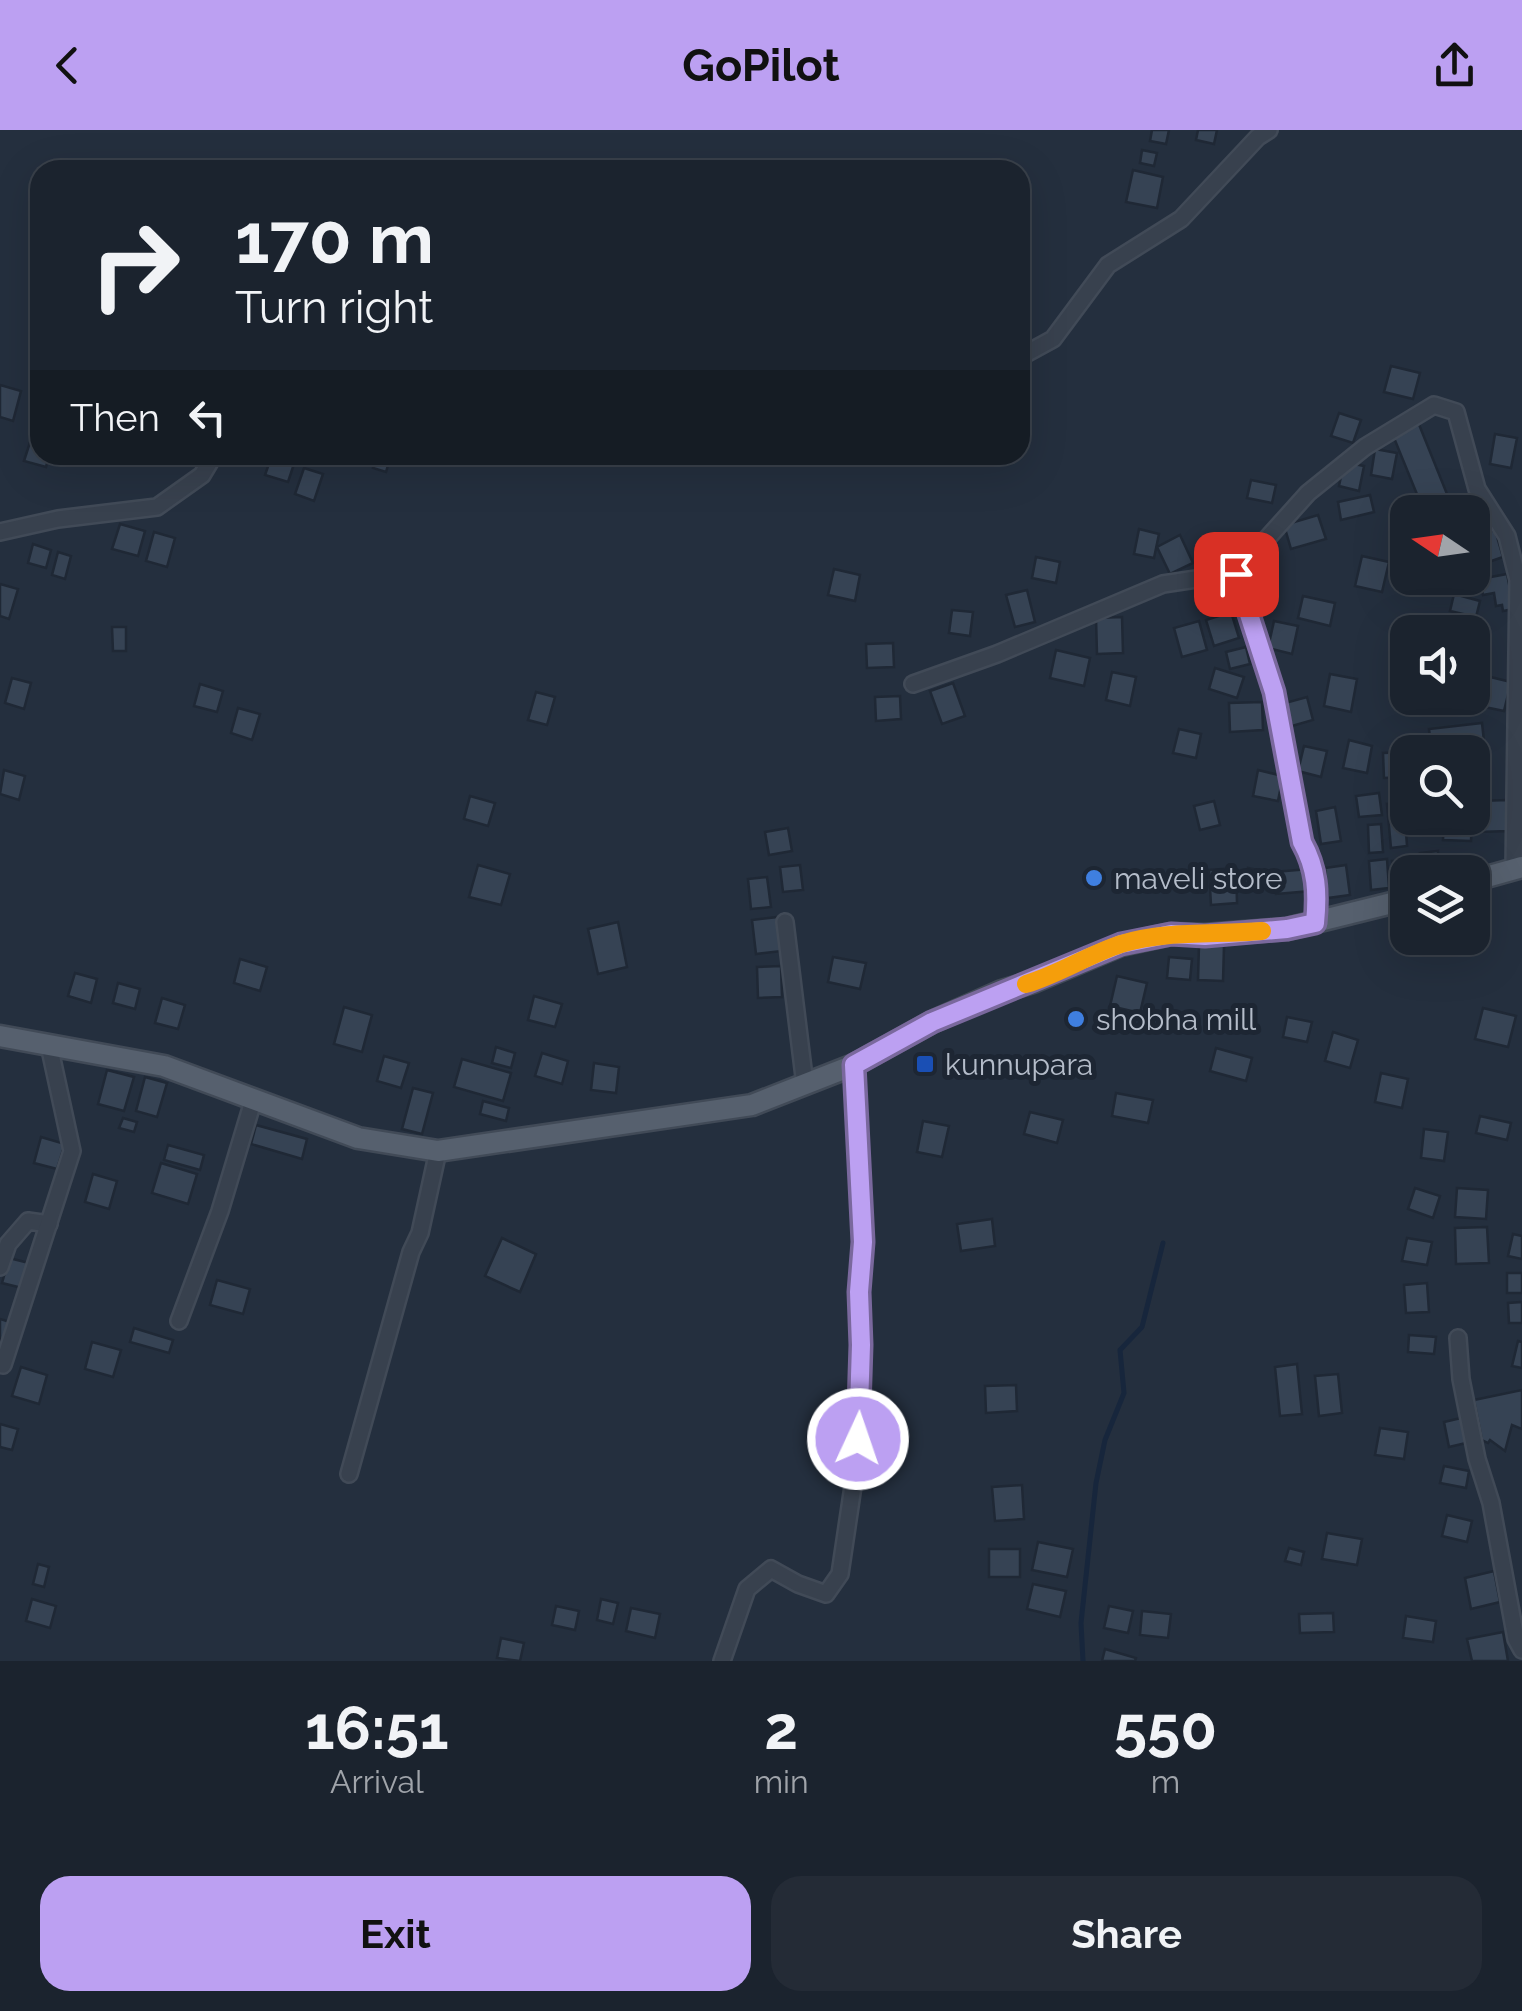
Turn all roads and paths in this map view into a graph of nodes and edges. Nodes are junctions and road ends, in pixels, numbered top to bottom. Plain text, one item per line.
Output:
1 (1269, 130) edge
2 (1030, 352) edge
3 (208, 465) edge
4 (0, 532) edge
5 (1236, 574) junction
6 (913, 684) dead end
7 (1518, 868) edge
8 (1490, 876) edge
9 (1390, 904) edge
10 (786, 922) dead end
11 (1315, 923) junction
12 (0, 1036) edge
13 (49, 1045) junction
14 (854, 1065) junction
15 (805, 1084) junction
16 (254, 1098) junction
17 (438, 1151) junction
18 (49, 1224) junction
19 (0, 1267) edge
20 (179, 1321) dead end
21 (1458, 1338) dead end
22 (4, 1366) dead end
23 (349, 1474) dead end
24 (1522, 1650) edge
25 (722, 1661) edge

1 - 2 street
3 - 4 street
5 - 6 street
5 - 7 street
5 - 11 street
7 - 8 main road
9 - 11 main road
10 - 15 street
11 - 14 main road
12 - 13 main road
13 - 16 main road
13 - 18 street
14 - 15 main road
14 - 25 street
15 - 17 main road
16 - 17 main road
16 - 20 street
17 - 23 street
18 - 19 street
18 - 22 street
21 - 24 street

